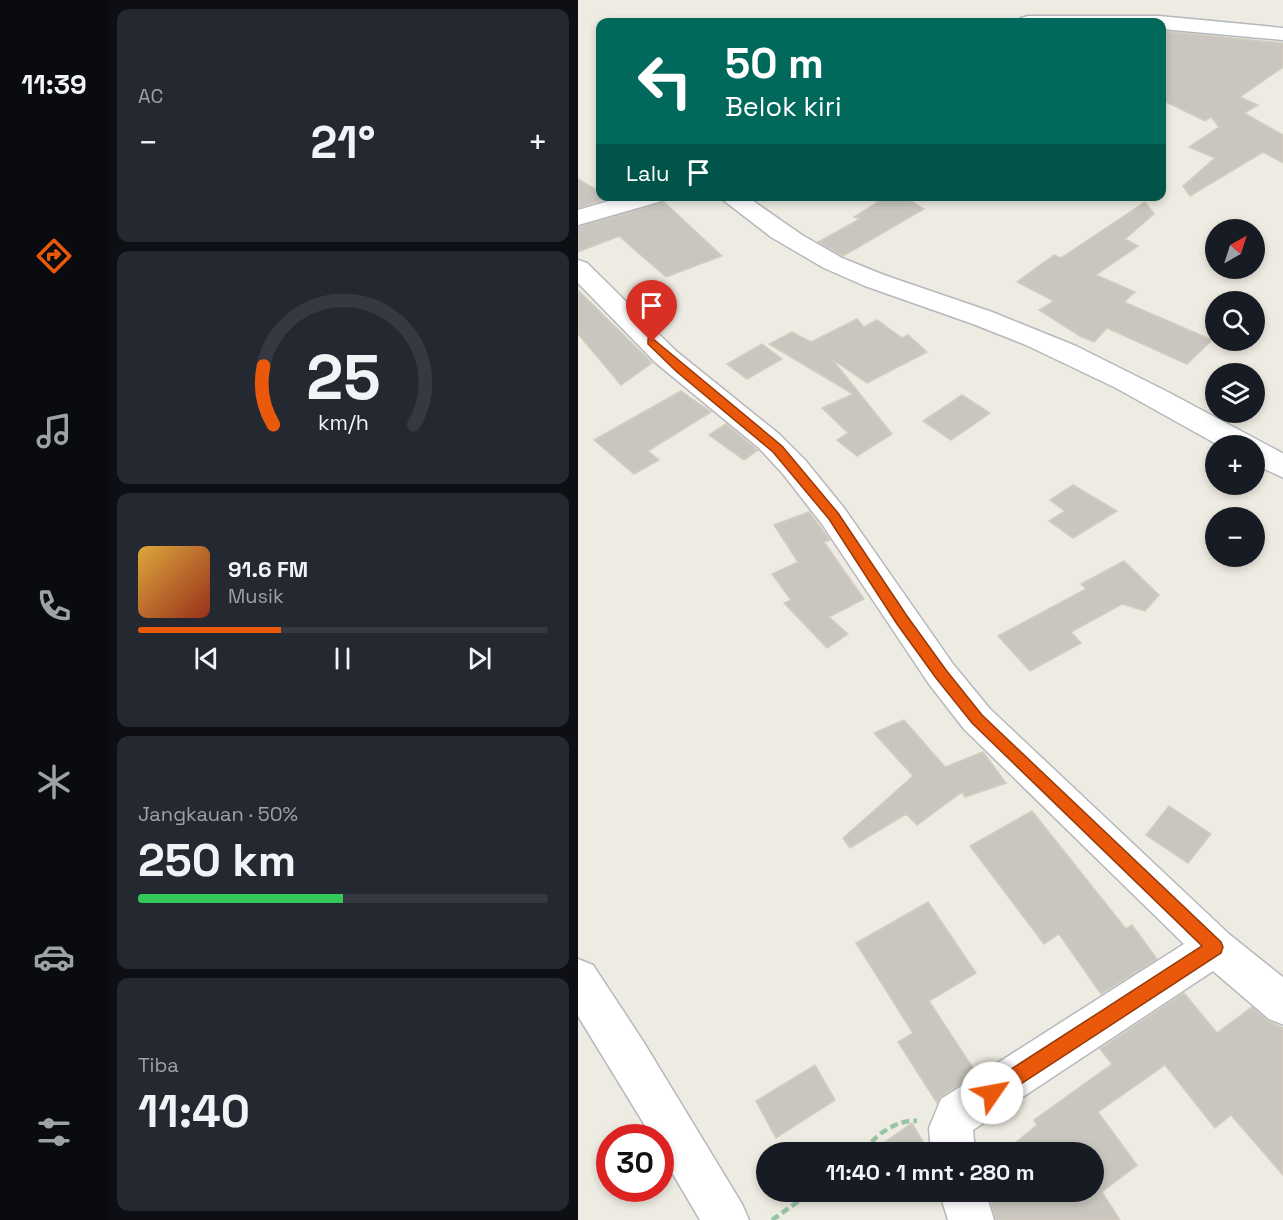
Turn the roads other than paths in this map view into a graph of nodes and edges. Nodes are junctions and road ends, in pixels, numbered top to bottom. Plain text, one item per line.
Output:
1 (1166, 24) edge
2 (1283, 34) edge
3 (637, 201) edge
4 (737, 201) edge
5 (578, 218) edge
6 (578, 268) edge
7 (1224, 435) edge
8 (1265, 457) edge
9 (1283, 468) edge
10 (1215, 947) junction
11 (578, 979) edge
12 (1283, 1005) edge
13 (954, 1135) edge
14 (965, 1202) edge
15 (726, 1220) edge
16 (971, 1220) edge

1 - 2 street
3 - 5 street
4 - 7 street
6 - 10 street
8 - 9 street
10 - 12 street
10 - 13 street
11 - 15 street
14 - 16 street

